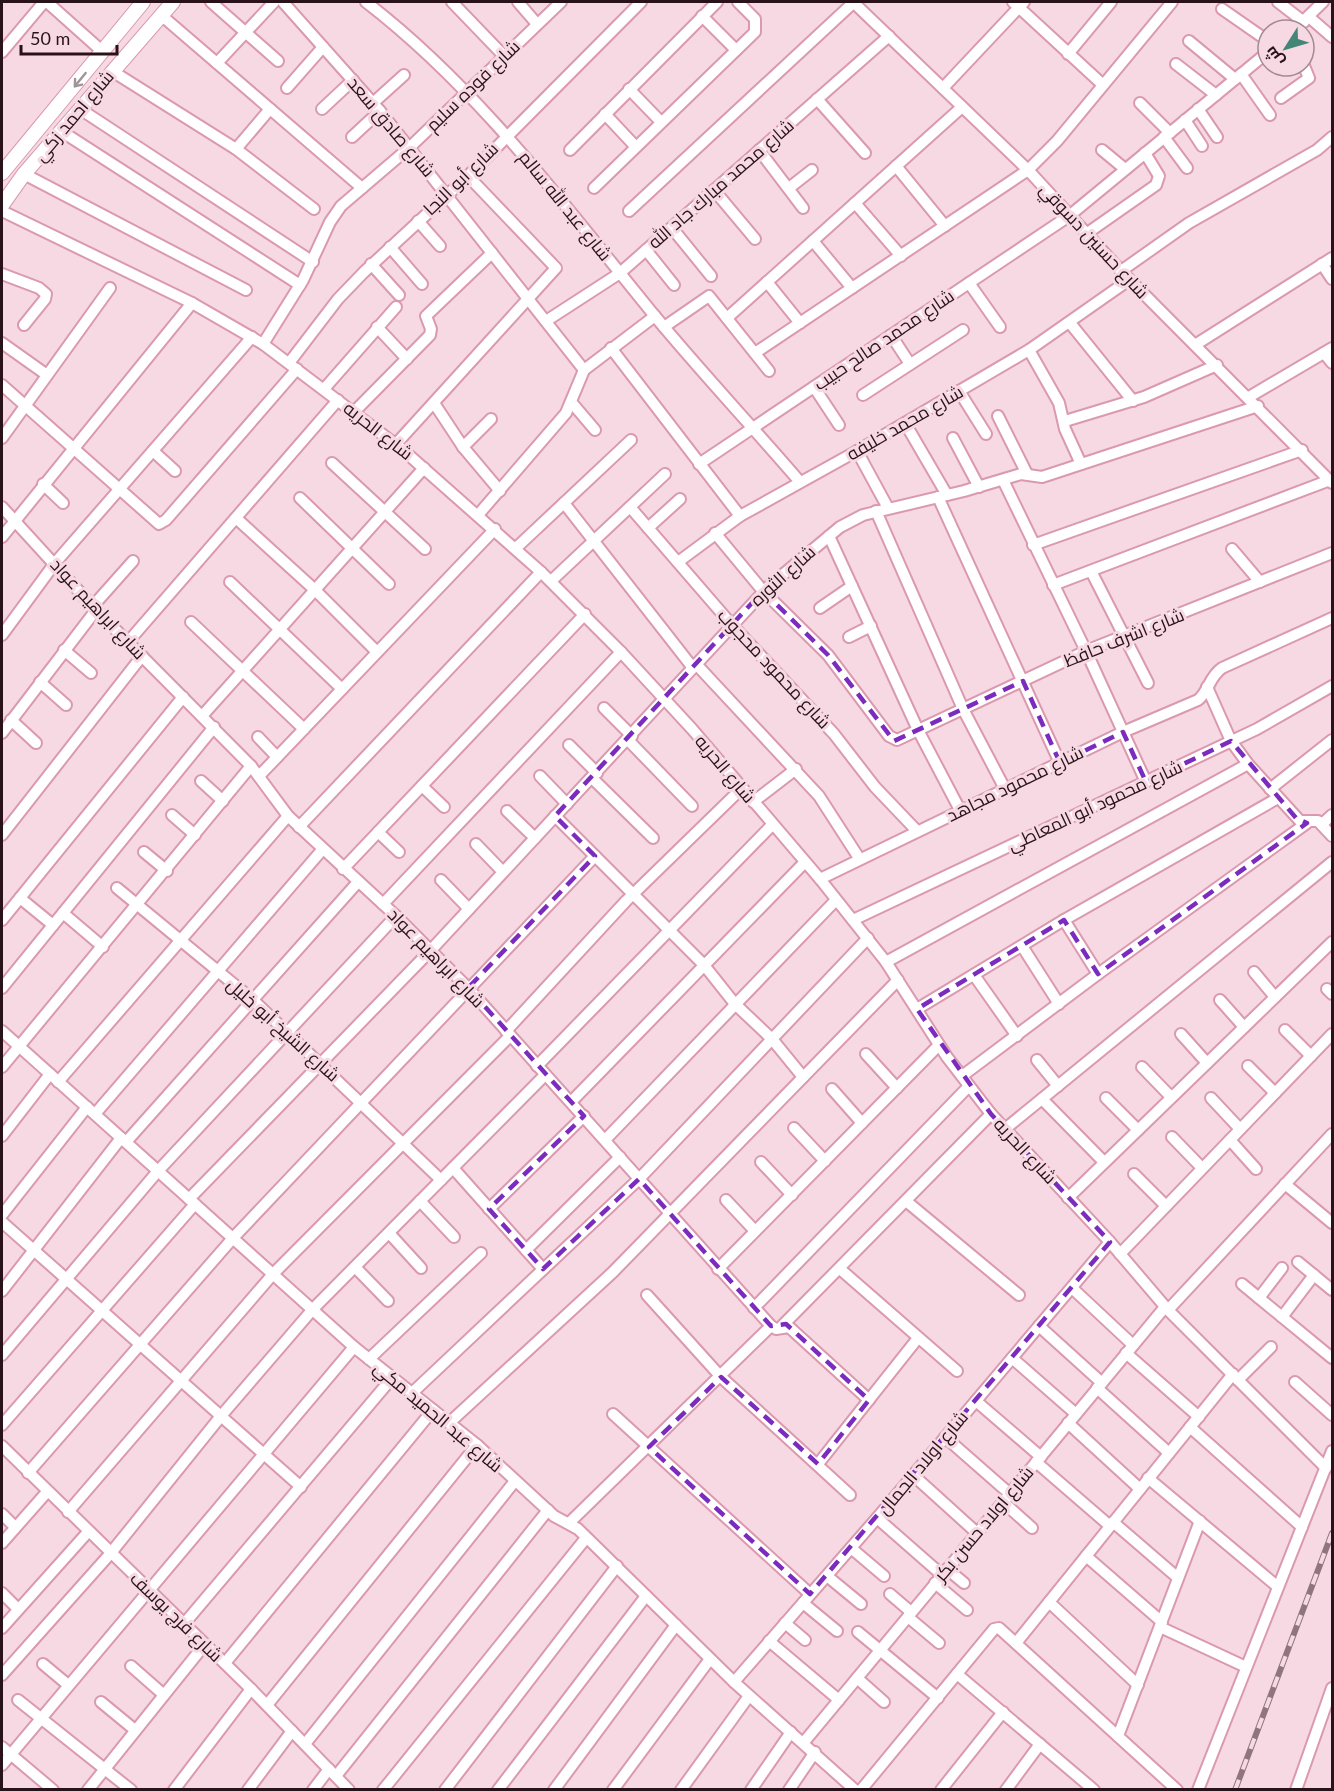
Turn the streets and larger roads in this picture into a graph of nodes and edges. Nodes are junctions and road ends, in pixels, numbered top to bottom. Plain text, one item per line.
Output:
1 (45, 2) edge
2 (143, 2) edge
3 (173, 2) edge
4 (211, 2) edge
5 (274, 2) edge
6 (283, 2) edge
7 (366, 2) edge
8 (452, 2) edge
9 (518, 2) edge
10 (559, 2) edge
11 (639, 2) edge
12 (717, 2) edge
13 (738, 2) edge
14 (853, 2) edge
15 (1111, 2) edge
16 (1172, 2) edge
17 (1278, 2) edge
18 (1323, 2) edge
19 (1019, 3) edge
20 (1222, 9) dead end
21 (161, 15) junction
22 (702, 16) junction
23 (1305, 18) edge
24 (1308, 18) edge
25 (537, 24) junction
26 (1316, 25) edge
27 (246, 32) junction
28 (1256, 33) edge
29 (889, 36) junction
30 (1332, 37) edge
31 (1189, 41) dead end
32 (323, 47) junction
33 (736, 50) junction
34 (2, 52) edge
35 (104, 52) junction
36 (1068, 54) junction
37 (504, 56) junction
38 (278, 61) dead end
39 (1256, 62) edge
40 (217, 63) junction
41 (1176, 64) dead end
42 (112, 71) junction
43 (404, 75) dead end
44 (1238, 76) junction
45 (1309, 78) edge
46 (353, 80) junction
47 (1102, 84) junction
48 (287, 88) dead end
49 (943, 88) junction
50 (629, 90) junction
51 (467, 92) junction
52 (1216, 95) junction
53 (1281, 98) dead end
54 (818, 99) junction
55 (1140, 103) dead end
56 (377, 107) junction
57 (962, 107) junction
58 (80, 109) junction
59 (270, 109) junction
60 (322, 109) dead end
61 (1198, 109) junction
62 (605, 114) junction
63 (1270, 115) dead end
64 (1185, 120) junction
65 (661, 122) junction
66 (61, 131) junction
67 (506, 134) junction
68 (1167, 135) junction
69 (352, 137) dead end
70 (1217, 137) dead end
71 (1332, 137) edge
72 (635, 146) junction
73 (1202, 146) dead end
74 (410, 147) junction
75 (236, 149) junction
76 (570, 150) dead end
77 (759, 150) junction
78 (1102, 150) dead end
79 (865, 153) dead end
80 (1145, 153) junction
81 (896, 166) junction
82 (3, 168) edge
83 (1187, 168) dead end
84 (1125, 169) junction
85 (812, 170) dead end
86 (1028, 170) junction
87 (24, 174) junction
88 (468, 176) junction
89 (362, 188) junction
90 (594, 188) dead end
91 (789, 188) junction
92 (714, 190) junction
93 (447, 196) junction
94 (855, 203) junction
95 (2, 206) edge
96 (803, 208) dead end
97 (314, 209) dead end
98 (2, 211) edge
99 (630, 211) dead end
100 (1069, 216) junction
101 (418, 221) junction
102 (945, 226) junction
103 (672, 228) junction
104 (1086, 234) junction
105 (755, 239) dead end
106 (813, 241) junction
107 (440, 246) dead end
108 (390, 247) junction
109 (646, 250) junction
110 (492, 253) junction
111 (901, 256) junction
112 (1332, 258) edge
113 (313, 262) junction
114 (371, 264) junction
115 (1322, 264) junction
116 (1121, 272) junction
117 (620, 273) junction
118 (2, 274) edge
119 (711, 276) dead end
120 (1129, 279) junction
121 (1332, 279) edge
122 (767, 282) junction
123 (969, 283) junction
124 (422, 284) dead end
125 (300, 285) junction
126 (674, 285) dead end
127 (110, 288) dead end
128 (852, 288) junction
129 (246, 290) dead end
130 (399, 295) dead end
131 (529, 300) junction
132 (192, 303) junction
133 (396, 307) dead end
134 (656, 316) junction
135 (727, 318) junction
136 (546, 321) junction
137 (800, 323) junction
138 (1070, 323) junction
139 (24, 325) dead end
140 (377, 327) junction
141 (664, 327) junction
142 (1000, 327) dead end
143 (963, 330) dead end
144 (891, 335) junction
145 (252, 337) junction
146 (2, 343) edge
147 (263, 344) junction
148 (1195, 345) junction
149 (611, 348) junction
150 (1029, 350) junction
151 (1328, 350) edge
152 (755, 353) junction
153 (407, 359) junction
154 (1332, 363) edge
155 (910, 364) junction
156 (1217, 365) junction
157 (293, 366) junction
158 (584, 370) junction
159 (769, 371) dead end
160 (47, 375) junction
161 (2, 385) edge
162 (814, 387) junction
163 (324, 389) junction
164 (959, 391) junction
165 (863, 395) dead end
166 (1249, 397) junction
167 (338, 400) junction
168 (1132, 401) junction
169 (434, 403) junction
170 (572, 403) junction
171 (25, 405) junction
172 (1258, 406) junction
173 (354, 412) junction
174 (998, 416) dead end
175 (491, 419) dead end
176 (1065, 421) junction
177 (905, 423) junction
178 (839, 425) dead end
179 (753, 427) junction
180 (595, 430) dead end
181 (986, 434) dead end
182 (2, 438) edge
183 (953, 438) dead end
184 (631, 440) dead end
185 (396, 444) junction
186 (464, 447) junction
187 (73, 448) junction
188 (1302, 450) junction
189 (153, 451) junction
190 (857, 451) junction
191 (332, 463) dead end
192 (699, 464) junction
193 (1081, 464) junction
194 (424, 468) junction
195 (175, 471) dead end
196 (665, 474) dead end
197 (1027, 474) junction
198 (1003, 480) junction
199 (1331, 481) edge
200 (800, 482) junction
201 (43, 484) junction
202 (979, 487) junction
203 (120, 489) junction
204 (500, 491) junction
205 (943, 496) junction
206 (300, 498) dead end
207 (680, 499) dead end
208 (63, 503) dead end
209 (564, 503) junction
210 (2, 507) edge
211 (630, 507) junction
212 (888, 508) junction
213 (876, 511) junction
214 (384, 512) junction
215 (478, 515) junction
216 (740, 516) junction
217 (236, 518) junction
218 (14, 519) junction
219 (648, 528) junction
220 (495, 529) junction
221 (715, 534) junction
222 (830, 536) junction
223 (2, 537) edge
224 (595, 540) junction
225 (1033, 545) junction
226 (352, 548) junction
227 (516, 548) junction
228 (424, 549) dead end
229 (1232, 549) dead end
230 (1332, 554) edge
231 (133, 561) dead end
232 (678, 562) junction
233 (55, 563) junction
234 (1091, 571) junction
235 (541, 572) junction
236 (551, 581) junction
237 (230, 582) dead end
238 (1260, 582) junction
239 (389, 584) dead end
240 (1053, 585) junction
241 (852, 586) junction
242 (315, 590) junction
243 (763, 591) junction
244 (94, 608) junction
245 (820, 608) dead end
246 (585, 614) junction
247 (1332, 618) edge
248 (192, 622) dead end
249 (732, 625) junction
250 (871, 626) junction
251 (279, 629) junction
252 (2, 635) edge
253 (1125, 636) junction
254 (849, 637) dead end
255 (128, 642) junction
256 (64, 650) junction
257 (1086, 651) junction
258 (377, 652) junction
259 (621, 652) junction
260 (142, 656) junction
261 (694, 666) junction
262 (243, 670) junction
263 (91, 673) dead end
264 (1023, 681) junction
265 (40, 682) junction
266 (1148, 683) dead end
267 (1332, 686) edge
268 (1207, 687) junction
269 (342, 689) junction
270 (183, 697) junction
271 (664, 700) junction
272 (66, 705) dead end
273 (604, 708) dead end
274 (963, 709) junction
275 (202, 716) junction
276 (11, 720) junction
277 (214, 727) junction
278 (304, 729) junction
279 (918, 730) junction
280 (2, 732) edge
281 (1123, 732) junction
282 (258, 737) dead end
283 (630, 738) junction
284 (1332, 740) edge
285 (1231, 741) junction
286 (36, 742) dead end
287 (569, 745) dead end
288 (277, 758) junction
289 (1060, 763) junction
290 (1248, 764) junction
291 (251, 766) junction
292 (796, 769) junction
293 (260, 775) junction
294 (594, 775) junction
295 (540, 776) dead end
296 (201, 781) dead end
297 (1146, 783) junction
298 (422, 786) junction
299 (741, 789) junction
300 (1005, 789) junction
301 (1274, 794) junction
302 (223, 801) junction
303 (753, 802) junction
304 (567, 804) junction
305 (692, 806) dead end
306 (444, 807) dead end
307 (960, 810) junction
308 (507, 811) dead end
309 (172, 815) dead end
310 (1332, 815) edge
311 (288, 816) junction
312 (555, 816) junction
313 (1308, 822) junction
314 (1322, 824) junction
315 (772, 825) junction
316 (298, 826) junction
317 (916, 831) junction
318 (378, 832) junction
319 (2, 835) edge
320 (195, 836) junction
321 (1332, 836) edge
322 (535, 838) junction
323 (653, 838) dead end
324 (476, 844) dead end
325 (322, 850) junction
326 (144, 852) dead end
327 (399, 852) dead end
328 (596, 856) junction
329 (859, 858) junction
330 (805, 862) junction
331 (1332, 862) edge
332 (344, 869) junction
333 (167, 871) junction
334 (503, 872) junction
335 (820, 879) junction
336 (441, 880) dead end
337 (358, 882) junction
338 (117, 888) dead end
339 (635, 895) junction
340 (20, 898) junction
341 (836, 900) junction
342 (383, 904) junction
343 (138, 906) junction
344 (469, 909) junction
345 (63, 913) junction
346 (396, 916) junction
347 (2, 920) edge
348 (853, 920) junction
349 (1064, 920) junction
350 (53, 925) junction
351 (670, 929) junction
352 (868, 938) junction
353 (180, 942) junction
354 (1332, 942) edge
355 (1022, 946) junction
356 (103, 947) junction
357 (431, 950) junction
358 (886, 962) junction
359 (704, 965) junction
360 (217, 971) junction
361 (1254, 972) dead end
362 (1098, 974) junction
363 (974, 975) junction
364 (898, 980) junction
365 (2, 988) edge
366 (468, 988) junction
367 (1275, 997) junction
368 (253, 999) junction
369 (1220, 1000) dead end
370 (1059, 1004) junction
371 (735, 1005) junction
372 (917, 1009) junction
373 (1244, 1027) junction
374 (1285, 1030) dead end
375 (2, 1031) edge
376 (289, 1032) junction
377 (508, 1033) junction
378 (1181, 1034) dead end
379 (1332, 1034) edge
380 (1017, 1036) junction
381 (772, 1039) junction
382 (939, 1045) junction
383 (18, 1046) junction
384 (866, 1054) dead end
385 (1311, 1056) junction
386 (1037, 1060) dead end
387 (321, 1062) junction
388 (1207, 1063) junction
389 (537, 1066) junction
390 (1142, 1066) dead end
391 (1248, 1066) dead end
392 (2, 1067) edge
393 (545, 1075) junction
394 (962, 1076) junction
395 (803, 1077) junction
396 (54, 1078) junction
397 (969, 1086) junction
398 (1058, 1086) junction
399 (897, 1088) junction
400 (832, 1089) dead end
401 (1275, 1093) junction
402 (1172, 1097) junction
403 (1106, 1098) dead end
404 (1211, 1098) dead end
405 (1042, 1100) junction
406 (362, 1102) junction
407 (571, 1102) junction
408 (91, 1111) junction
409 (991, 1114) junction
410 (584, 1116) junction
411 (862, 1123) junction
412 (794, 1128) dead end
413 (1240, 1129) junction
414 (1005, 1130) junction
415 (1138, 1130) junction
416 (2, 1136) edge
417 (1172, 1137) dead end
418 (1331, 1138) edge
419 (124, 1140) junction
420 (605, 1140) junction
421 (1230, 1140) junction
422 (403, 1143) junction
423 (620, 1157) junction
424 (825, 1161) junction
425 (761, 1162) dead end
426 (1104, 1162) junction
427 (453, 1168) junction
428 (1202, 1168) junction
429 (1256, 1169) dead end
430 (158, 1171) junction
431 (1134, 1174) dead end
432 (639, 1179) junction
433 (441, 1180) junction
434 (1285, 1184) junction
435 (792, 1195) junction
436 (1068, 1197) junction
437 (726, 1200) dead end
438 (420, 1201) junction
439 (906, 1201) junction
440 (192, 1202) junction
441 (1166, 1206) junction
442 (489, 1209) junction
443 (668, 1214) junction
444 (2, 1215) edge
445 (2, 1222) edge
446 (1332, 1223) edge
447 (755, 1231) junction
448 (389, 1233) junction
449 (454, 1237) dead end
450 (233, 1238) junction
451 (1110, 1242) junction
452 (33, 1250) junction
453 (526, 1250) junction
454 (481, 1254) dead end
455 (1120, 1254) junction
456 (1298, 1262) dead end
457 (355, 1267) junction
458 (421, 1268) dead end
459 (1282, 1268) dead end
460 (543, 1269) junction
461 (718, 1269) junction
462 (840, 1269) junction
463 (273, 1274) junction
464 (1314, 1275) junction
465 (66, 1279) junction
466 (1242, 1284) dead end
467 (1072, 1288) junction
468 (1332, 1290) edge
469 (2, 1291) edge
470 (647, 1295) dead end
471 (1019, 1295) dead end
472 (1259, 1298) junction
473 (388, 1301) dead end
474 (754, 1308) junction
475 (1166, 1308) junction
476 (312, 1309) junction
477 (102, 1310) junction
478 (1282, 1317) junction
479 (776, 1326) junction
480 (1040, 1326) junction
481 (918, 1338) junction
482 (140, 1344) junction
483 (354, 1347) junction
484 (1271, 1347) dead end
485 (1130, 1349) junction
486 (2, 1355) edge
487 (1012, 1358) junction
488 (1332, 1358) edge
489 (369, 1359) junction
490 (957, 1371) dead end
491 (392, 1377) junction
492 (721, 1377) junction
493 (1236, 1377) junction
494 (181, 1380) junction
495 (1295, 1382) dead end
496 (1100, 1385) junction
497 (412, 1393) junction
498 (869, 1400) junction
499 (976, 1401) junction
500 (433, 1410) junction
501 (613, 1414) dead end
502 (1076, 1414) junction
503 (221, 1416) junction
504 (1332, 1416) edge
505 (1198, 1417) junction
506 (448, 1423) junction
507 (1068, 1424) junction
508 (2, 1425) edge
509 (1190, 1427) junction
510 (945, 1437) junction
511 (477, 1445) junction
512 (649, 1447) junction
513 (3, 1451) edge
514 (1332, 1451) edge
515 (263, 1453) junction
516 (1169, 1453) junction
517 (1038, 1459) junction
518 (818, 1464) junction
519 (1326, 1468) junction
520 (28, 1473) junction
521 (913, 1475) junction
522 (1148, 1478) junction
523 (515, 1481) junction
524 (301, 1487) junction
525 (1140, 1489) junction
526 (47, 1492) junction
527 (850, 1495) dead end
528 (1006, 1498) junction
529 (548, 1510) junction
530 (68, 1512) junction
531 (2, 1514) edge
532 (877, 1518) junction
533 (1200, 1521) junction
534 (568, 1523) junction
535 (1111, 1524) junction
536 (15, 1527) junction
537 (1302, 1527) junction
538 (1032, 1528) dead end
539 (88, 1532) junction
540 (977, 1533) junction
541 (586, 1538) junction
542 (2, 1543) edge
543 (851, 1548) junction
544 (110, 1554) junction
545 (1086, 1556) junction
546 (617, 1566) junction
547 (827, 1575) junction
548 (884, 1576) dead end
549 (942, 1576) junction
550 (1178, 1578) junction
551 (964, 1583) dead end
552 (1278, 1587) junction
553 (147, 1589) junction
554 (2, 1593) edge
555 (890, 1594) dead end
556 (646, 1596) junction
557 (807, 1598) junction
558 (1049, 1602) junction
559 (861, 1604) dead end
560 (18, 1609) junction
561 (967, 1610) dead end
562 (910, 1614) junction
563 (785, 1623) junction
564 (184, 1624) junction
565 (676, 1625) junction
566 (1161, 1625) junction
567 (2, 1628) edge
568 (837, 1631) dead end
569 (858, 1632) dead end
570 (805, 1640) dead end
571 (769, 1641) junction
572 (939, 1642) dead end
573 (1016, 1643) junction
574 (205, 1644) junction
575 (881, 1649) junction
576 (710, 1659) junction
577 (225, 1663) junction
578 (43, 1664) dead end
579 (131, 1666) dead end
580 (1246, 1667) junction
581 (957, 1674) junction
582 (2, 1675) edge
583 (857, 1678) junction
584 (734, 1682) junction
585 (67, 1684) junction
586 (1138, 1684) junction
587 (1332, 1688) edge
588 (251, 1689) junction
589 (164, 1695) junction
590 (749, 1696) junction
591 (938, 1698) junction
592 (18, 1700) dead end
593 (839, 1700) junction
594 (101, 1702) dead end
595 (884, 1702) dead end
596 (267, 1705) junction
597 (1003, 1712) junction
598 (40, 1717) junction
599 (135, 1730) junction
600 (292, 1731) junction
601 (791, 1732) junction
602 (1118, 1736) junction
603 (804, 1742) junction
604 (305, 1744) junction
605 (1040, 1744) junction
606 (6, 1751) edge
607 (815, 1752) junction
608 (2, 1765) edge
609 (105, 1769) junction
610 (332, 1773) junction
611 (52, 1790) edge
612 (88, 1790) edge
613 (131, 1790) edge
614 (174, 1790) edge
615 (248, 1790) edge
616 (313, 1790) edge
617 (349, 1790) edge
618 (383, 1790) edge
619 (445, 1790) edge
620 (498, 1790) edge
621 (554, 1790) edge
622 (613, 1790) edge
623 (681, 1790) edge
624 (751, 1790) edge
625 (789, 1790) edge
626 (855, 1790) edge
627 (861, 1790) edge
628 (941, 1790) edge
629 (1006, 1790) edge
630 (1094, 1790) edge
631 (1177, 1790) edge
632 (1198, 1790) edge
633 (1296, 1790) edge

1 - 34 street
1 - 35 street
2 - 35 street, شارع احمد زكي
3 - 21 street, شارع احمد زكي
4 - 27 street
5 - 27 street
6 - 32 street, شارع صادق سعد
7 - 51 street, شارع عبد الله سالم
8 - 37 street
9 - 25 street
10 - 25 street, شارع فوده سليم
11 - 67 street, شارع أبو النجا
12 - 22 street
13 - 33 street
14 - 29 street, شارع حسنين دسوقي
14 - 99 street
15 - 36 street
16 - 47 street
17 - 23 street
18 - 24 street
19 - 36 street
19 - 49 street
20 - 28 street
21 - 40 street
21 - 42 street, شارع احمد زكي
22 - 33 street
22 - 50 street
25 - 37 street, شارع فوده سليم
26 - 30 street
27 - 38 street
27 - 40 street
29 - 49 street, شارع حسنين دسوقي
29 - 54 street, شارع محمد مبارك جاد الله
31 - 44 street
32 - 46 street, شارع صادق سعد
32 - 48 street
33 - 65 street
35 -> 82 street, شارع احمد زكي
36 - 47 street
37 - 51 street, شارع فوده سليم
39 - 44 street, شارع محمد صالح حبيب
40 - 59 street
41 - 52 street
42 - 58 street, شارع احمد زكي
42 - 75 street
43 - 56 street
44 - 52 street, شارع محمد صالح حبيب
44 - 63 street
45 - 53 street
46 - 56 street, شارع صادق سعد
46 - 60 street
47 - 86 street
49 - 57 street, شارع حسنين دسوقي
50 - 62 street
50 - 65 street
51 - 67 street, شارع عبد الله سالم
51 - 74 street, شارع فوده سليم
52 - 61 street, شارع محمد صالح حبيب
54 - 77 street, شارع محمد مبارك جاد الله
54 - 79 street
55 - 68 street
56 - 69 street
56 - 74 street, شارع صادق سعد
57 - 81 street
57 - 86 street, شارع حسنين دسوقي
58 - 66 street, شارع احمد زكي
58 - 113 street
59 - 75 street
59 - 89 street
61 - 64 street, شارع محمد صالح حبيب
61 - 70 street
62 - 72 street
62 - 76 street
64 - 68 street, شارع محمد صالح حبيب
64 - 73 street
65 - 72 street
66 - 87 street, شارع احمد زكي
66 - 125 street
67 - 88 street, شارع أبو النجا
67 - 117 street, شارع عبد الله سالم
68 - 80 street, شارع محمد صالح حبيب
68 - 83 street
71 - 116 street
72 - 90 street
74 - 89 street, شارع فوده سليم
74 - 93 street, شارع صادق سعد
75 - 97 street
77 - 91 street
77 - 92 street, شارع محمد مبارك جاد الله
78 - 84 street
80 - 84 street, شارع محمد صالح حبيب
80 - 104 street
81 - 94 street
81 - 102 street
84 - 100 street, شارع محمد صالح حبيب
85 - 91 street
86 - 100 street, شارع حسنين دسوقي
86 - 102 street
87 - 95 street, شارع احمد زكي
87 - 129 street
88 - 93 street, شارع أبو النجا
88 - 131 street
89 - 113 street, شارع فوده سليم
91 - 96 street
92 - 103 street, شارع محمد مبارك جاد الله
92 - 105 street
93 - 101 street, شارع أبو النجا
93 - 110 street, شارع صادق سعد
94 - 106 street
94 - 111 street
98 - 132 street, شارع الحريه
100 - 104 street, شارع حسنين دسوقي
100 - 123 street, شارع محمد صالح حبيب
101 - 107 street
101 - 108 street, شارع أبو النجا
102 - 111 street
103 - 109 street, شارع محمد مبارك جاد الله
103 - 119 street
104 - 116 street, شارع حسنين دسوقي
106 - 122 street
106 - 128 street
108 - 114 street, شارع أبو النجا
108 - 124 street
109 - 117 street, شارع محمد مبارك جاد الله
109 - 126 street
110 - 131 street, شارع صادق سعد
110 - 153 street
111 - 128 street
112 - 115 street
113 - 125 street, شارع فوده سليم
114 - 130 street
114 - 157 street, شارع أبو النجا
115 - 121 street
115 - 148 street
116 - 120 street, شارع حسنين دسوقي
117 - 134 street, شارع عبد الله سالم
117 - 136 street, شارع محمد مبارك جاد الله
118 - 139 street
120 - 138 street, شارع محمد خليفه
120 - 148 street, شارع حسنين دسوقي
122 - 135 street
122 - 137 street
123 - 142 street
123 - 144 street, شارع محمد صالح حبيب
125 - 147 street, شارع فوده سليم
127 - 160 street
128 - 137 street
131 - 136 street, شارع صادق سعد
131 - 169 street
132 - 145 street, شارع الحريه
132 - 187 street
133 - 140 street
134 - 141 street, شارع عبد الله سالم
134 - 149 street
135 - 141 street
135 - 152 street
136 - 158 street, شارع صادق سعد
137 - 152 street
138 - 150 street, شارع محمد خليفه
138 - 168 street
140 - 153 street
140 - 163 street
141 - 179 street, شارع عبد الله سالم
143 - 155 street
144 - 155 street
144 - 162 street, شارع محمد صالح حبيب
145 - 147 street, شارع الحريه
145 - 189 street
146 - 160 street
147 - 157 street, شارع الحريه
148 - 156 street, شارع حسنين دسوقي
149 - 158 street
149 - 192 street
150 - 164 street, شارع محمد خليفه
150 - 176 street
151 - 154 street
151 - 166 street
152 - 159 street
153 - 173 street
155 - 165 street
156 - 166 street, شارع حسنين دسوقي
156 - 168 street
157 - 163 street, شارع الحريه
157 - 203 street, شارع أبو النجا
158 - 170 street
160 - 171 street
161 - 171 street
162 - 178 street
162 - 179 street, شارع محمد صالح حبيب
163 - 167 street, شارع الحريه
164 - 177 street, شارع محمد خليفه
164 - 181 street
166 - 172 street, شارع حسنين دسوقي
167 - 173 street, شارع الحريه
167 - 217 street
168 - 176 street
169 - 185 street
169 - 186 street
170 - 180 street
170 - 204 street
171 - 182 street
171 - 187 street
172 - 188 street, شارع حسنين دسوقي
172 - 193 street, شارع الثوره
173 - 185 street, شارع الحريه
174 - 197 street
175 - 186 street
176 - 193 street
177 - 190 street, شارع محمد خليفه
177 - 205 street
179 - 192 street, شارع محمد صالح حبيب
179 - 200 street, شارع عبد الله سالم
183 - 202 street
184 - 209 street
185 - 194 street, شارع الحريه
186 - 204 street
187 - 201 street
187 - 203 street
188 - 199 street, شارع حسنين دسوقي
188 - 225 street
189 - 195 street
189 - 203 street
190 - 200 street, شارع محمد خليفه
190 - 212 street
191 - 214 street
192 - 216 street
193 - 197 street, شارع الثوره
194 - 214 street
194 - 215 street, شارع الحريه
196 - 211 street
197 - 198 street, شارع الثوره
198 - 202 street, شارع الثوره
198 - 225 street
199 - 234 street
200 - 216 street, شارع محمد خليفه
201 - 208 street
201 - 218 street
202 - 205 street, شارع الثوره
203 - 233 street
204 - 215 street
205 - 212 street, شارع الثوره
205 - 264 street
206 - 226 street
207 - 219 street
209 - 224 street
209 - 227 street
210 - 218 street, شارع ابراهيم عواد
211 - 219 street, شارع محمود محجوب
211 - 224 street
212 - 213 street, شارع الثوره
213 - 222 street, شارع الثوره
213 - 274 street
214 - 226 street
214 - 228 street
215 - 220 street, شارع الحريه
216 - 221 street, شارع محمد خليفه
217 - 242 street
217 - 255 street
218 - 223 street
218 - 233 street, شارع ابراهيم عواد
219 - 232 street, شارع محمود محجوب
220 - 227 street, شارع الحريه
220 - 258 street
221 - 232 street, شارع محمد خليفه
221 - 243 street
222 - 241 street
222 - 243 street, شارع الثوره
224 - 236 street
224 - 261 street
225 - 240 street
226 - 239 street
226 - 242 street
227 - 235 street, شارع الحريه
229 - 238 street
230 - 238 street, شارع اشرف حافظ
231 - 244 street
232 - 249 street, شارع محمود محجوب
233 - 244 street, شارع ابراهيم عواد
233 - 252 street
234 - 240 street
234 - 253 street
235 - 236 street, شارع الحريه
235 - 316 street
236 - 246 street, شارع الحريه
237 - 251 street
238 - 253 street, شارع اشرف حافظ
240 - 257 street
241 - 245 street
241 - 250 street
242 - 251 street
242 - 258 street
243 - 249 street, شارع الثوره
243 - 279 street, شارع اشرف حافظ
244 - 255 street, شارع ابراهيم عواد
244 - 256 street
246 - 259 street, شارع الحريه
246 - 298 street
247 - 268 street, شارع محمود مجاهد
248 - 262 street
249 - 261 street, شارع الثوره
249 - 317 street, شارع محمود محجوب
250 - 254 street
250 - 279 street
251 - 262 street
251 - 269 street
253 - 257 street, شارع اشرف حافظ
253 - 266 street
255 - 260 street, شارع ابراهيم عواد
256 - 263 street
256 - 265 street
257 - 264 street, شارع اشرف حافظ
257 - 281 street
258 - 269 street
259 - 271 street, شارع الحريه
259 - 342 street
260 - 270 street, شارع ابراهيم عواد
260 - 319 street
261 - 271 street, شارع الثوره
261 - 292 street
262 - 275 street
262 - 278 street
264 - 274 street, شارع اشرف حافظ
264 - 289 street
265 - 272 street
265 - 276 street
267 - 285 street, شارع محمود أبو المعاطي
268 - 281 street, شارع محمود مجاهد
268 - 285 street
269 - 278 street
270 - 275 street, شارع ابراهيم عواد
270 - 340 street
271 - 283 street, شارع الثوره
271 - 299 street, شارع الحريه
273 - 283 street
274 - 279 street, شارع اشرف حافظ
274 - 300 street
275 - 277 street, شارع ابراهيم عواد
276 - 280 street
276 - 286 street
277 - 291 street, شارع ابراهيم عواد
277 - 345 street
278 - 288 street
279 - 307 street
281 - 289 street, شارع محمود مجاهد
281 - 297 street
282 - 288 street
283 - 294 street, شارع الثوره
283 - 305 street
284 - 301 street
285 - 290 street
285 - 297 street, شارع محمود أبو المعاطي
287 - 294 street
288 - 293 street
289 - 300 street, شارع محمود مجاهد
290 - 301 street
290 - 358 street
291 - 293 street, شارع ابراهيم عواد
291 - 302 street
292 - 303 street
292 - 329 street
293 - 311 street, شارع ابراهيم عواد
294 - 304 street, شارع الثوره
294 - 323 street
295 - 304 street
296 - 302 street
297 - 348 street, شارع محمود أبو المعاطي
298 - 306 street
298 - 318 street
299 - 303 street, شارع الحريه
299 - 339 street
300 - 307 street, شارع محمود مجاهد
301 - 313 street
301 - 349 street
302 - 320 street
303 - 315 street, شارع الحريه
304 - 312 street, شارع الثوره
307 - 317 street, شارع محمود مجاهد
308 - 322 street
309 - 320 street
310 - 314 street
311 - 316 street, شارع ابراهيم عواد
311 - 353 street
312 - 322 street, شارع الثوره
312 - 328 street
313 - 314 street
313 - 362 street
314 - 321 street
315 - 330 street, شارع الحريه
315 - 351 street
316 - 325 street, شارع ابراهيم عواد
317 - 329 street, شارع محمود مجاهد
318 - 327 street
318 - 332 street
320 - 333 street
322 - 334 street, شارع الثوره
324 - 334 street
325 - 332 street, شارع ابراهيم عواد
325 - 360 street
326 - 333 street
328 - 339 street
328 - 366 street
329 - 335 street, شارع محمود مجاهد
330 - 335 street, شارع الحريه
330 - 359 street
331 - 398 street
332 - 337 street, شارع ابراهيم عواد
333 - 343 street
334 - 344 street, شارع الثوره
335 - 341 street, شارع الحريه
336 - 344 street
337 - 342 street, شارع ابراهيم عواد
337 - 368 street
338 - 343 street, شارع الشيخ أبو خليل
339 - 351 street
339 - 377 street
340 - 347 street
340 - 350 street
341 - 348 street, شارع الحريه
341 - 371 street
342 - 346 street, شارع ابراهيم عواد
343 - 353 street, شارع الشيخ أبو خليل
343 - 356 street
344 - 357 street, شارع الثوره
345 - 350 street
345 - 356 street
346 - 357 street, شارع ابراهيم عواد
346 - 376 street
348 - 352 street, شارع الحريه
349 - 355 street
349 - 362 street
350 - 365 street
351 - 359 street
351 - 389 street
352 - 358 street, شارع الحريه
352 - 381 street
353 - 360 street, شارع الشيخ أبو خليل
353 - 396 street
354 - 367 street
355 - 363 street
355 - 370 street
356 - 383 street
357 - 366 street, شارع ابراهيم عواد
357 - 387 street, شارع الثوره
358 - 364 street, شارع الحريه
359 - 371 street
359 - 407 street
360 - 368 street, شارع الشيخ أبو خليل
360 - 408 street
361 - 367 street
362 - 370 street
363 - 372 street
363 - 380 street
364 - 372 street, شارع الحريه
364 - 395 street
366 - 377 street, شارع ابراهيم عواد
366 - 406 street
367 - 373 street
368 - 376 street, شارع الشيخ أبو خليل
368 - 419 street
369 - 373 street
370 - 380 street
371 - 381 street
371 - 420 street
372 - 382 street, شارع الحريه
373 - 388 street
374 - 385 street
375 - 383 street, شارع عبد الحميد مكي
376 - 387 street, شارع الشيخ أبو خليل
376 - 430 street
377 - 389 street, شارع ابراهيم عواد
377 - 422 street
378 - 388 street
379 - 385 street
380 - 394 street
381 - 395 street
381 - 432 street
382 - 394 street, شارع الحريه
382 - 399 street
383 - 392 street
383 - 396 street, شارع عبد الحميد مكي
384 - 399 street
385 - 401 street
386 - 398 street
387 - 406 street, شارع الشيخ أبو خليل
387 - 440 street, شارع الثوره
388 - 402 street
389 - 393 street, شارع ابراهيم عواد
390 - 402 street
391 - 401 street
393 - 407 street, شارع ابراهيم عواد
393 - 427 street
394 - 397 street, شارع الحريه
395 - 443 street
396 - 408 street, شارع عبد الحميد مكي
396 - 416 street
397 - 409 street, شارع الحريه
397 - 474 street
398 - 405 street
399 - 411 street
400 - 411 street
401 - 413 street
402 - 415 street
403 - 415 street
404 - 413 street
405 - 414 street
405 - 426 street
406 - 422 street, شارع الشيخ أبو خليل
406 - 450 street
407 - 410 street, شارع ابراهيم عواد
408 - 419 street, شارع عبد الحميد مكي
408 - 444 street
409 - 414 street, شارع الحريه
409 - 439 street
410 - 420 street, شارع ابراهيم عواد
410 - 442 street
411 - 424 street
412 - 424 street
413 - 421 street
414 - 436 street, شارع الحريه
415 - 426 street
417 - 428 street
418 - 434 street, شارع اولاد حسن بكر
419 - 430 street, شارع عبد الحميد مكي
419 - 452 street
420 - 423 street, شارع ابراهيم عواد
421 - 428 street
421 - 429 street
422 - 433 street, شارع الشيخ أبو خليل
422 - 463 street
423 - 432 street, شارع ابراهيم عواد
423 - 453 street
424 - 435 street
425 - 435 street
426 - 436 street
427 - 433 street
427 - 442 street
428 - 441 street
430 - 440 street, شارع عبد الحميد مكي
430 - 465 street
431 - 441 street
432 - 443 street, شارع ابراهيم عواد
432 - 460 street
433 - 438 street
434 - 446 street
434 - 475 street, شارع اولاد حسن بكر
435 - 447 street
436 - 451 street, شارع الحريه
437 - 447 street
438 - 448 street
438 - 449 street
439 - 462 street
439 - 471 street
440 - 450 street, شارع عبد الحميد مكي
440 - 477 street, شارع الثوره
441 - 455 street
442 - 453 street
443 - 461 street, شارع ابراهيم عواد
443 - 506 street
445 - 452 street
447 - 461 street
448 - 457 street
448 - 458 street
450 - 463 street, شارع عبد الحميد مكي
450 - 482 street
451 - 455 street, شارع الحريه
451 - 467 street, شارع اولاد الجمال
452 - 465 street
452 - 469 street
453 - 460 street
454 - 489 street
455 - 475 street, شارع الحريه
456 - 464 street
457 - 473 street
457 - 476 street
459 - 472 street
460 - 497 street
461 - 474 street, شارع ابراهيم عواد
462 - 479 street
462 - 481 street
463 - 476 street, شارع عبد الحميد مكي
463 - 494 street
464 - 468 street
464 - 478 street
465 - 477 street
465 - 486 street
466 - 472 street
467 - 480 street, شارع اولاد الجمال
467 - 485 street
470 - 492 street
472 - 478 street
474 - 479 street, شارع ابراهيم عواد
475 - 485 street, شارع اولاد حسن بكر
475 - 493 street, شارع الحريه
476 - 483 street, شارع عبد الحميد مكي
476 - 503 street
477 - 482 street
477 - 508 street, شارع الثوره
478 - 488 street
479 - 492 street
479 - 498 street, شارع ابراهيم عواد
480 - 487 street, شارع اولاد الجمال
480 - 496 street
481 - 490 street
481 - 498 street
482 - 494 street
482 - 520 street
483 - 489 street, شارع عبد الحميد مكي
483 - 515 street
484 - 493 street
485 - 496 street, شارع اولاد حسن بكر
485 - 505 street
487 - 499 street, شارع اولاد الجمال
487 - 502 street
489 - 491 street, شارع عبد الحميد مكي
491 - 497 street, شارع عبد الحميد مكي
491 - 524 street
492 - 512 street
492 - 518 street
493 - 505 street
493 - 519 street, شارع الحريه
494 - 503 street
494 - 530 street
495 - 504 street
496 - 502 street, شارع اولاد حسن بكر
496 - 516 street
497 - 500 street, شارع عبد الحميد مكي
498 - 518 street
499 - 510 street, شارع اولاد الجمال
499 - 517 street
500 - 506 street, شارع عبد الحميد مكي
500 - 577 street
501 - 512 street
502 - 507 street, شارع اولاد حسن بكر
503 - 515 street
503 - 544 street
505 - 509 street
506 - 511 street, شارع عبد الحميد مكي
507 - 517 street, شارع اولاد حسن بكر
507 - 525 street
509 - 516 street
509 - 537 street
510 - 521 street, شارع اولاد الجمال
510 - 528 street
511 - 523 street, شارع عبد الحميد مكي
511 - 596 street
512 - 534 street
512 - 557 street
513 - 520 street, شارع فرج يوسف
514 - 519 street
515 - 524 street
515 - 553 street
516 - 522 street
517 - 528 street, شارع اولاد حسن بكر
517 - 535 street
518 - 527 street
519 - 537 street
520 - 526 street, شارع فرج يوسف
521 - 532 street, شارع اولاد الجمال
521 - 540 street
522 - 525 street
522 - 533 street
523 - 529 street, شارع عبد الحميد مكي
523 - 604 street
524 - 564 street
525 - 535 street
526 - 530 street, شارع فرج يوسف
526 - 536 street
528 - 538 street
528 - 540 street, شارع اولاد حسن بكر
529 - 534 street, شارع عبد الحميد مكي
529 - 610 street
530 - 539 street, شارع فرج يوسف
531 - 536 street
532 - 543 street, شارع اولاد الجمال
532 - 549 street
533 - 550 street
533 - 552 street
534 - 541 street, شارع عبد الحميد مكي
535 - 545 street
535 - 550 street
536 - 542 street
537 - 552 street
539 - 544 street, شارع فرج يوسف
539 - 560 street
540 - 549 street, شارع اولاد حسن بكر
541 - 546 street, شارع عبد الحميد مكي
541 - 618 street
543 - 547 street, شارع اولاد الجمال
543 - 548 street
544 - 553 street, شارع فرج يوسف
544 - 582 street
545 - 558 street
545 - 566 street
546 - 556 street, شارع عبد الحميد مكي
546 - 619 street
547 - 557 street, شارع اولاد الجمال
547 - 559 street
549 - 551 street
549 - 561 street
549 - 562 street, شارع اولاد حسن بكر
550 - 566 street
552 - 580 street
553 - 564 street, شارع فرج يوسف
553 - 585 street
554 - 560 street
555 - 562 street
556 - 565 street, شارع عبد الحميد مكي
556 - 620 street
557 - 563 street, شارع اولاد الجمال
557 - 568 street
558 - 573 street
558 - 586 street
560 - 567 street
562 - 572 street
562 - 575 street, شارع اولاد حسن بكر
563 - 570 street
563 - 571 street, شارع اولاد الجمال
564 - 574 street, شارع فرج يوسف
565 - 576 street, شارع عبد الحميد مكي
565 - 621 street
566 - 580 street
566 - 586 street
569 - 575 street
571 - 584 street, شارع اولاد الجمال
571 - 593 street
573 - 581 street
573 - 602 street
574 - 577 street, شارع فرج يوسف
574 - 589 street
575 - 583 street, شارع اولاد حسن بكر
575 - 591 street
576 - 584 street, شارع عبد الحميد مكي
576 - 622 street
577 - 588 street, شارع فرج يوسف
578 - 585 street
579 - 589 street
580 - 632 street
581 - 591 street
581 - 597 street
583 - 593 street, شارع اولاد حسن بكر
583 - 595 street
584 - 590 street, شارع عبد الحميد مكي
585 - 598 street
586 - 602 street
587 - 633 street
588 - 596 street, شارع فرج يوسف
588 - 614 street
589 - 599 street
590 - 601 street, شارع عبد الحميد مكي
590 - 623 street
591 - 627 street
592 - 598 street
593 - 603 street, شارع اولاد حسن بكر
594 - 599 street
596 - 600 street, شارع فرج يوسف
597 - 605 street
597 - 628 street
598 - 606 street
598 - 609 street
599 - 609 street
600 - 604 street, شارع فرج يوسف
600 - 615 street
601 - 603 street, شارع عبد الحميد مكي
601 - 624 street
602 - 631 street
603 - 607 street, شارع عبد الحميد مكي
604 - 610 street, شارع فرج يوسف
605 - 629 street
605 - 630 street
606 - 608 street
606 - 611 street
607 - 625 street
607 - 626 street, شارع عبد الحميد مكي
609 - 612 street
609 - 613 street
610 - 616 street
610 - 617 street, شارع فرج يوسف

